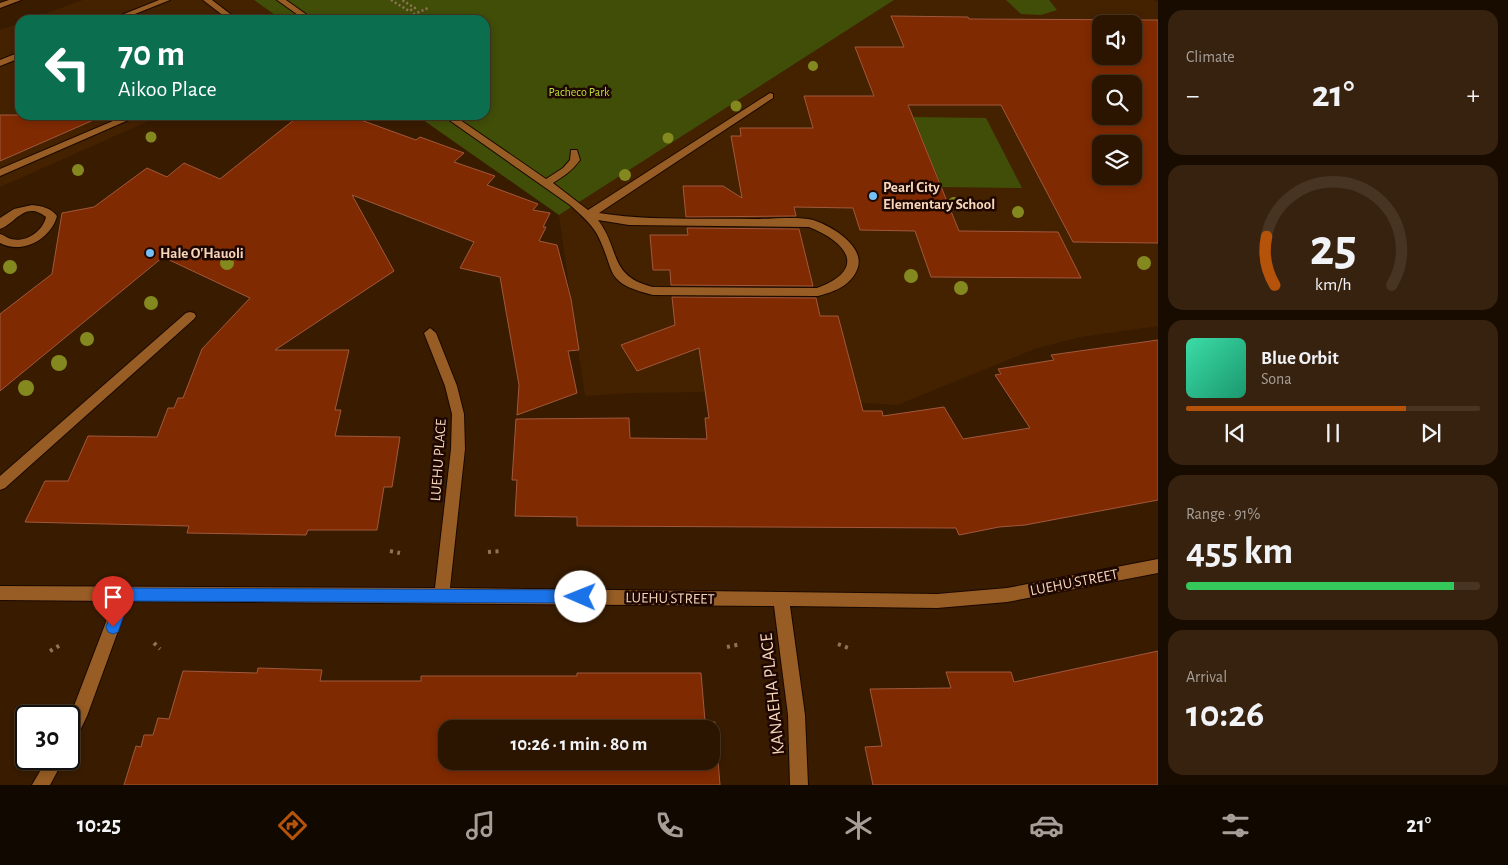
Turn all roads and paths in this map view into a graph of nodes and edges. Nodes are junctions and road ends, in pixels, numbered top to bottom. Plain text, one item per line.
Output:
1 (17, 0) edge
2 (166, 0) edge
3 (207, 0) edge
4 (281, 0) edge
5 (391, 0) edge
6 (402, 0) edge
7 (0, 6) edge
8 (428, 8) dead end
9 (409, 11) junction
10 (414, 14) joint
11 (126, 15) edge
12 (227, 15) edge
13 (303, 15) edge
14 (15, 57) edge
15 (0, 63) edge
16 (770, 96) dead end
17 (123, 120) edge
18 (454, 120) edge
19 (574, 152) dead end
20 (0, 173) edge
21 (546, 183) junction
22 (588, 215) junction
23 (0, 225) edge
24 (1, 240) edge
25 (190, 316) dead end
26 (430, 333) dead end
27 (0, 484) edge
28 (390, 551) dead end
29 (502, 551) dead end
30 (488, 552) dead end
31 (400, 553) dead end
32 (1158, 566) edge
33 (0, 593) edge
34 (124, 594) junction
35 (442, 594) junction
36 (780, 600) junction
37 (154, 643) dead end
38 (62, 644) dead end
39 (741, 644) dead end
40 (838, 644) dead end
41 (160, 648) dead end
42 (727, 648) dead end
43 (851, 649) dead end
44 (50, 651) dead end
45 (80, 713) edge
46 (50, 770) edge
47 (41, 785) edge
48 (799, 785) edge

1 - 7 street
2 - 11 street
3 - 12 street
4 - 13 street
5 - 9 path
6 - 9 path
8 - 10 path
9 - 10 path
14 - 15 street
16 - 22 street
17 - 20 street
18 - 21 street
19 - 21 street
21 - 22 street
22 - 22 street
23 - 24 street
25 - 27 street
26 - 35 street, LUEHU PLACE
28 - 31 path
29 - 30 path
32 - 36 street, LUEHU STREET
33 - 34 street, LUEHU STREET
34 - 35 street, LUEHU STREET
34 - 45 street
35 - 36 street, LUEHU STREET
36 - 48 street, KANAEHA PLACE
37 - 41 path
38 - 44 path
39 - 42 path
40 - 43 path
46 - 47 street

